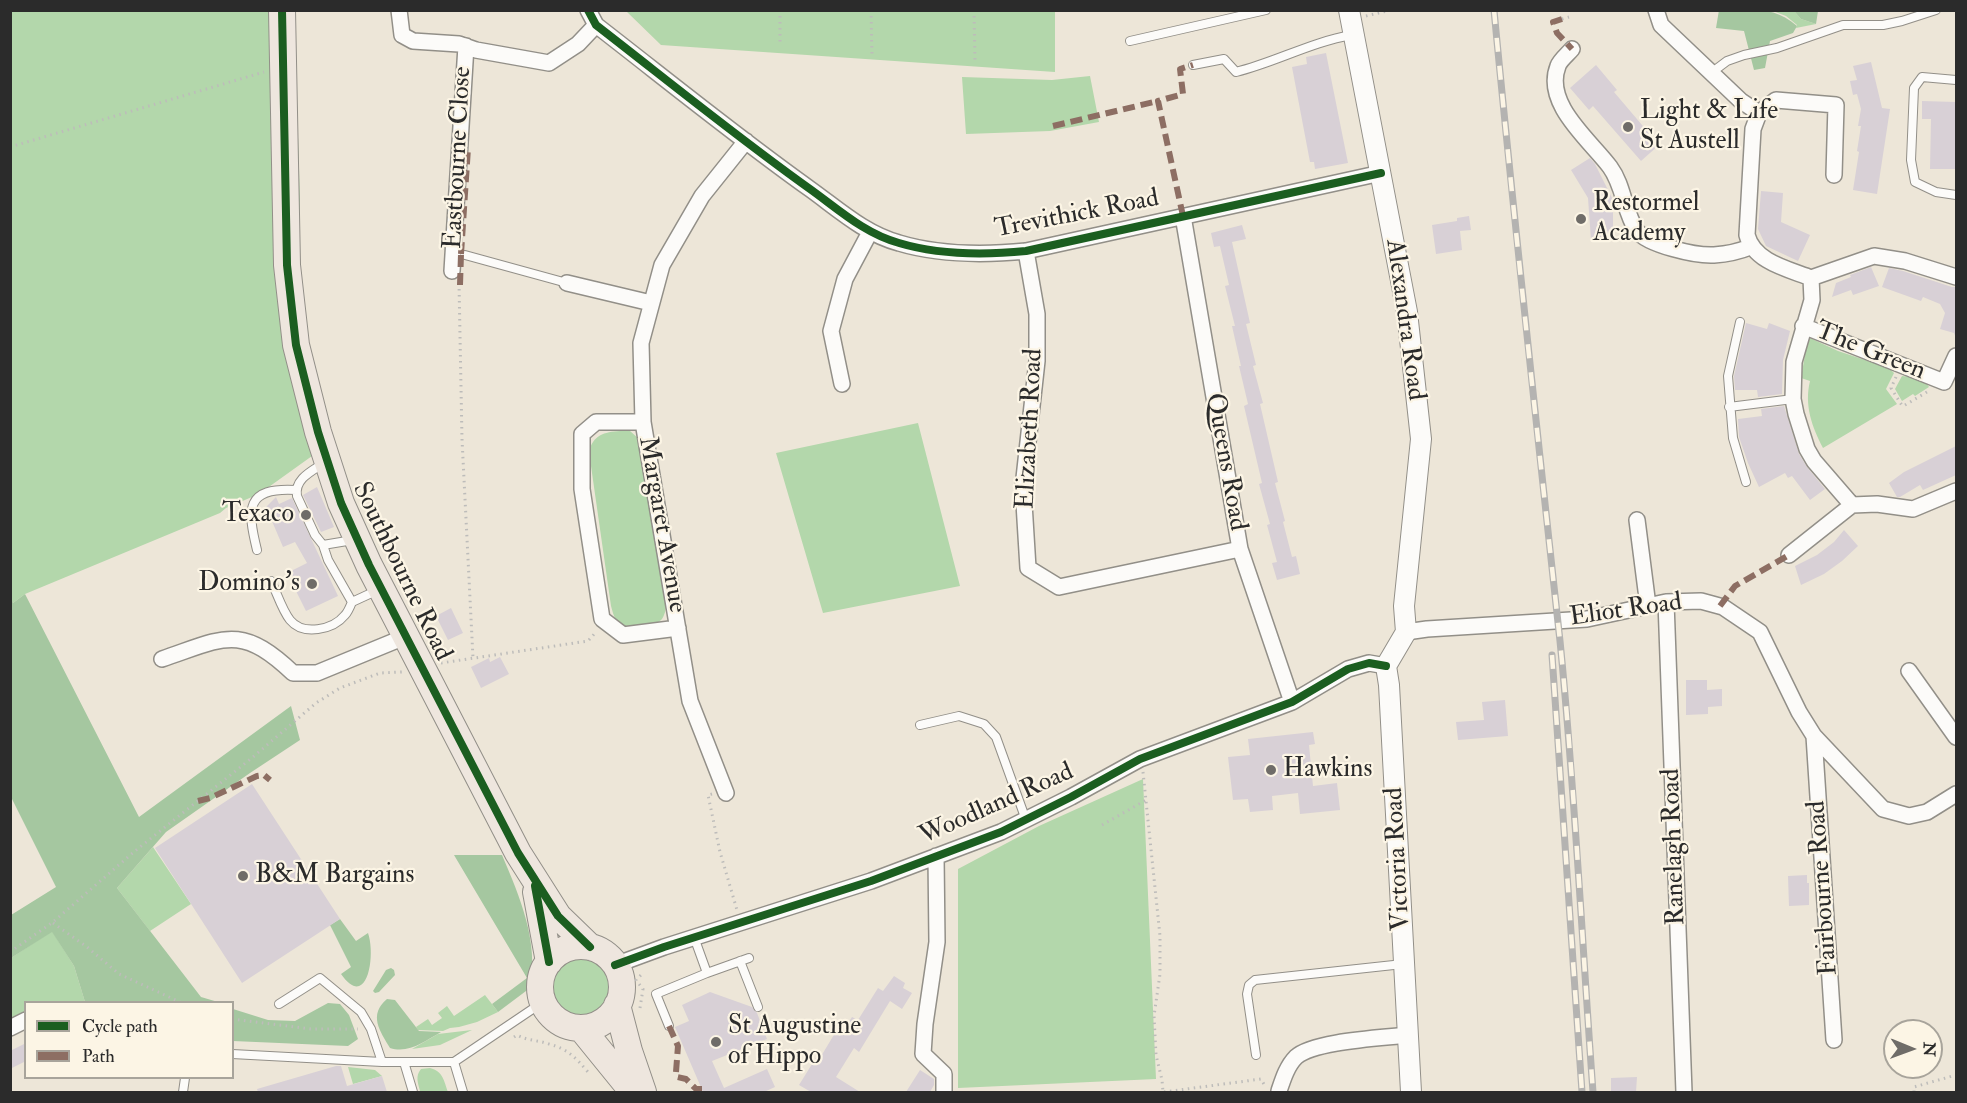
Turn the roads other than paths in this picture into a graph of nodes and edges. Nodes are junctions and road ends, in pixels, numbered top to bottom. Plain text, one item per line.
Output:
1 (282, 10) edge
2 (399, 10) edge
3 (588, 10) edge
4 (1266, 10) edge
5 (1656, 10) edge
6 (1936, 10) edge
7 (1351, 21) edge
8 (596, 24) junction
9 (1130, 41) dead end
10 (466, 46) junction
11 (1572, 49) dead end
12 (1193, 65) dead end
13 (1711, 73) junction
14 (1956, 80) edge
15 (1759, 113) junction
16 (746, 141) junction
17 (1381, 173) junction
18 (1834, 175) dead end
19 (1956, 195) edge
20 (1183, 216) junction
21 (870, 232) junction
22 (1750, 247) junction
23 (1026, 250) junction
24 (465, 255) dead end
25 (452, 271) road end
26 (1956, 277) edge
27 (1811, 278) junction
28 (567, 283) joint
29 (651, 303) junction
30 (1740, 322) dead end
31 (1803, 326) junction
32 (1956, 356) edge
33 (842, 384) dead end
34 (1793, 399) junction
35 (1729, 407) junction
36 (643, 422) junction
37 (327, 461) junction
38 (1746, 482) dead end
39 (296, 490) junction
40 (1956, 491) edge
41 (1852, 505) junction
42 (1637, 519) dead end
43 (357, 539) junction
44 (323, 545) junction
45 (1240, 549) junction
46 (257, 550) dead end
47 (1789, 555) dead end
48 (271, 581) dead end
49 (382, 588) junction
50 (352, 602) junction
51 (1666, 602) junction
52 (1648, 606) junction
53 (678, 628) junction
54 (1406, 632) junction
55 (407, 636) junction
56 (162, 659) dead end
57 (1386, 666) junction
58 (1909, 671) dead end
59 (1293, 702) junction
60 (920, 725) dead end
61 (1814, 736) junction
62 (1956, 737) edge
63 (726, 793) road end
64 (1955, 797) edge
65 (1026, 820) junction
66 (936, 856) junction
67 (533, 880) junction
68 (694, 937) junction
69 (590, 947) junction
70 (749, 958) dead end
71 (741, 961) junction
72 (549, 962) junction
73 (1405, 964) junction
74 (615, 965) junction
75 (707, 973) junction
76 (543, 1002) junction
77 (279, 1004) dead end
78 (758, 1007) dead end
79 (628, 1008) junction
80 (24, 1021) edge
81 (669, 1026) dead end
82 (10, 1028) edge
83 (581, 1028) junction
84 (1407, 1035) junction
85 (1834, 1040) dead end
86 (234, 1054) edge
87 (1256, 1055) dead end
88 (382, 1062) junction
89 (404, 1062) junction
90 (454, 1062) junction
91 (1275, 1090) edge
92 (413, 1092) edge
93 (464, 1092) edge
94 (633, 1092) edge
95 (644, 1092) edge
96 (944, 1092) edge
97 (1411, 1092) edge
98 (1684, 1092) edge

1 - 37 highway, Southbourne Road
2 - 10 street
3 - 8 street
4 - 9 lane
5 - 13 street
6 - 13 lane
7 - 12 lane
7 - 17 street, Alexandra Road
8 - 10 street
8 - 16 street, Trevithick Road
10 - 25 street, Eastbourne Close
11 - 22 street
13 - 15 street
14 - 19 lane
15 - 18 street
15 - 22 street
16 - 21 street, Trevithick Road
16 - 29 street, Margaret Avenue
17 - 20 street, Trevithick Road
17 - 54 street, Alexandra Road
20 - 23 street, Trevithick Road
20 - 45 street, Queens Road
21 - 23 street, Trevithick Road
21 - 33 street
22 - 27 street
23 - 45 street, Elizabeth Road
24 - 28 lane
26 - 27 street
27 - 31 street
28 - 29 street
29 - 36 street, Margaret Avenue
30 - 35 lane
31 - 32 street, The Green
31 - 34 street
34 - 35 lane
34 - 41 street
35 - 38 lane
36 - 53 street, Margaret Avenue
36 - 53 street, Margaret Avenue
37 - 39 lane
37 - 43 highway, Southbourne Road
39 - 44 lane
39 - 46 lane
40 - 41 street
41 - 47 street
42 - 52 street
43 - 44 lane
43 - 49 highway, Southbourne Road
44 - 50 lane
45 - 59 street, Queens Road
48 - 50 lane
49 - 50 lane
49 - 55 highway, Southbourne Road
51 - 52 street, Eliot Road
51 - 61 street, Eliot Road
51 - 98 street, Ranelagh Road
52 - 54 street, Eliot Road
53 - 63 street, Margaret Avenue
54 - 57 street
55 - 56 street
55 - 67 highway, Southbourne Road
57 - 59 street, Woodland Road
57 - 73 street, Victoria Road
58 - 62 street
59 - 65 street, Woodland Road
60 - 65 lane
61 - 64 street, Eliot Road
61 - 85 street, Fairbourne Road
65 - 66 street, Woodland Road
66 - 68 street, Woodland Road
66 - 96 street
67 - 69 highway, Southbourne Road
67 - 72 highway, Southbourne Road
68 - 74 street, Woodland Road
68 - 75 lane
69 - 72 highway
69 - 74 highway
70 - 71 lane
71 - 75 lane
71 - 78 lane
72 - 76 highway
73 - 84 street, Victoria Road
73 - 87 lane
74 - 79 highway
75 - 81 lane
76 - 83 highway
76 - 90 lane
77 - 88 lane
79 - 83 highway
79 - 95 highway
80 - 82 street
83 - 94 highway
84 - 91 street
84 - 97 street, Victoria Road
86 - 88 lane
88 - 89 lane
89 - 90 lane
89 - 92 lane
90 - 93 lane

